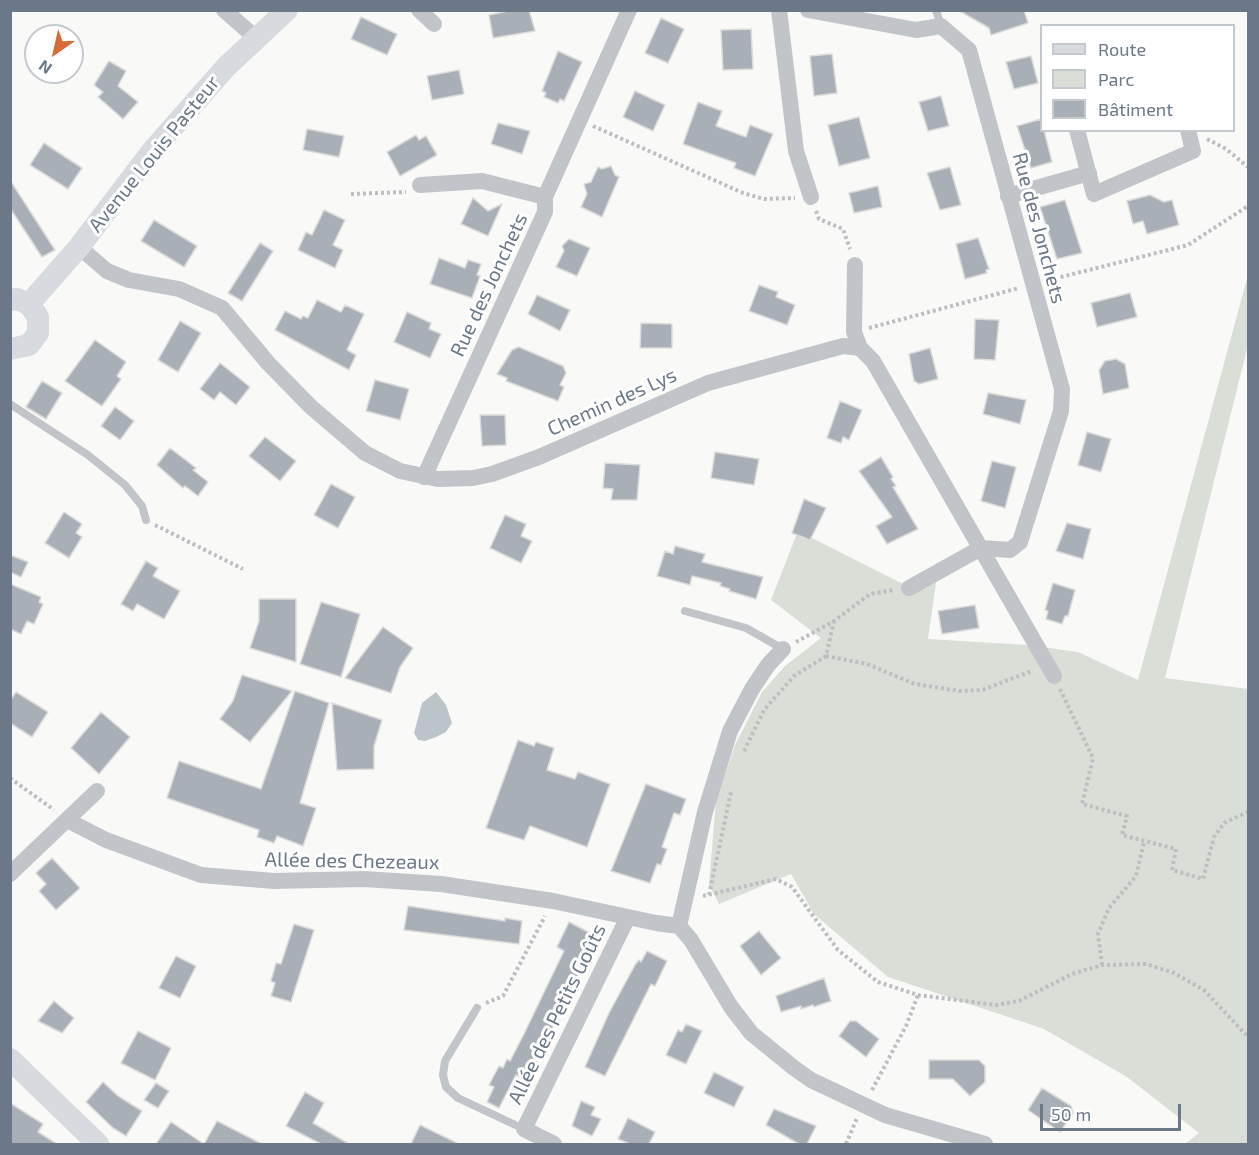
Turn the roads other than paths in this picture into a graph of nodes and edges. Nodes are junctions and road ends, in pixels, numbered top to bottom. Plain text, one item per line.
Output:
1 (224, 10) edge
2 (287, 10) edge
3 (419, 10) edge
4 (629, 10) edge
5 (778, 10) edge
6 (808, 10) edge
7 (938, 18) edge
8 (434, 24) dead end
9 (256, 38) junction
10 (1078, 132) edge
11 (1193, 133) edge
12 (1089, 173) junction
13 (420, 185) road end
14 (811, 196) road end
15 (1008, 196) junction
16 (546, 197) junction
17 (79, 248) junction
18 (855, 265) road end
19 (20, 302) edge
20 (857, 340) junction
21 (10, 349) edge
22 (10, 404) edge
23 (424, 477) junction
24 (146, 520) road end
25 (981, 548) junction
26 (909, 588) road end
27 (685, 611) dead end
28 (783, 650) joint
29 (1054, 676) road end
30 (97, 791) dead end
31 (67, 820) junction
32 (10, 874) edge
33 (628, 917) junction
34 (679, 926) junction
35 (477, 1008) road end
36 (10, 1059) edge
37 (524, 1130) junction
38 (98, 1144) edge
39 (554, 1144) edge
40 (985, 1144) edge

1 - 9 street
2 - 9 street, Avenue Louis Pasteur
3 - 8 street
4 - 16 street, Rue des Jonchets
5 - 14 street
6 - 7 street, Rue des Jonchets
7 - 15 street, Rue des Jonchets
9 - 17 street, Avenue Louis Pasteur
10 - 12 street
11 - 12 street
12 - 15 street
13 - 16 street
15 - 25 street, Rue des Jonchets
16 - 23 street, Rue des Jonchets
17 - 19 street, Avenue Louis Pasteur
17 - 23 street, Chemin des Lys
18 - 20 street
19 - 21 street
20 - 23 street, Chemin des Lys
20 - 25 street
22 - 24 lane
25 - 26 street
25 - 29 street
27 - 28 lane
28 - 34 street
30 - 31 street
31 - 32 street
31 - 33 street, Allée des Chezeaux
33 - 34 street, Allée des Chezeaux
33 - 37 street, Allée des Petits Goûts
34 - 40 street
35 - 37 lane, Allée des Petits Goûts
36 - 38 street
37 - 39 street, Allée des Petits Goûts

